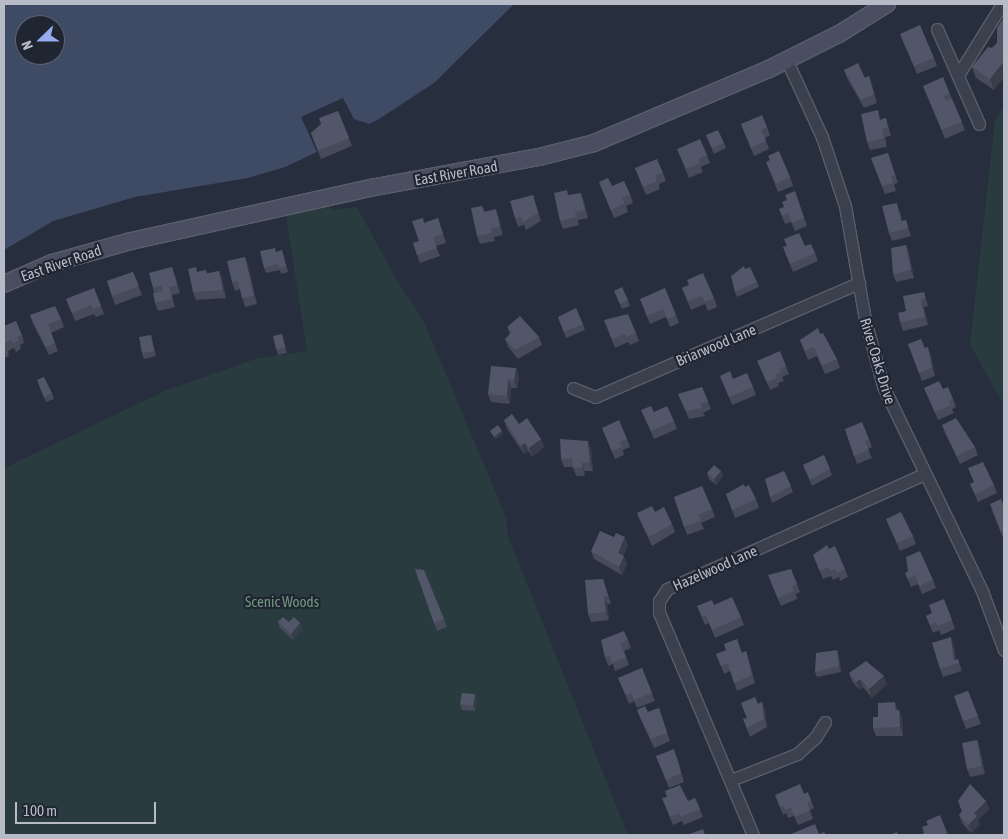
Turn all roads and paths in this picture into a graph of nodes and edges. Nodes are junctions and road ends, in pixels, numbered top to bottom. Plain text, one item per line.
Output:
1 (887, 4) edge
2 (1002, 4) edge
3 (937, 29) dead end
4 (787, 61) junction
5 (958, 76) junction
6 (979, 124) dead end
7 (860, 283) junction
8 (4, 284) edge
9 (573, 388) dead end
10 (924, 474) junction
11 (1004, 650) edge
12 (825, 722) dead end
13 (731, 780) junction
14 (753, 835) edge

1 - 4 main road, East River Road
2 - 5 street
3 - 5 street
4 - 7 street, River Oaks Drive
4 - 8 main road, East River Road
5 - 6 street
7 - 9 street, Briarwood Lane
7 - 10 street, River Oaks Drive
10 - 11 street, River Oaks Drive
10 - 13 street, Hazelwood Lane
12 - 13 street
13 - 14 street, Hazelwood Lane

